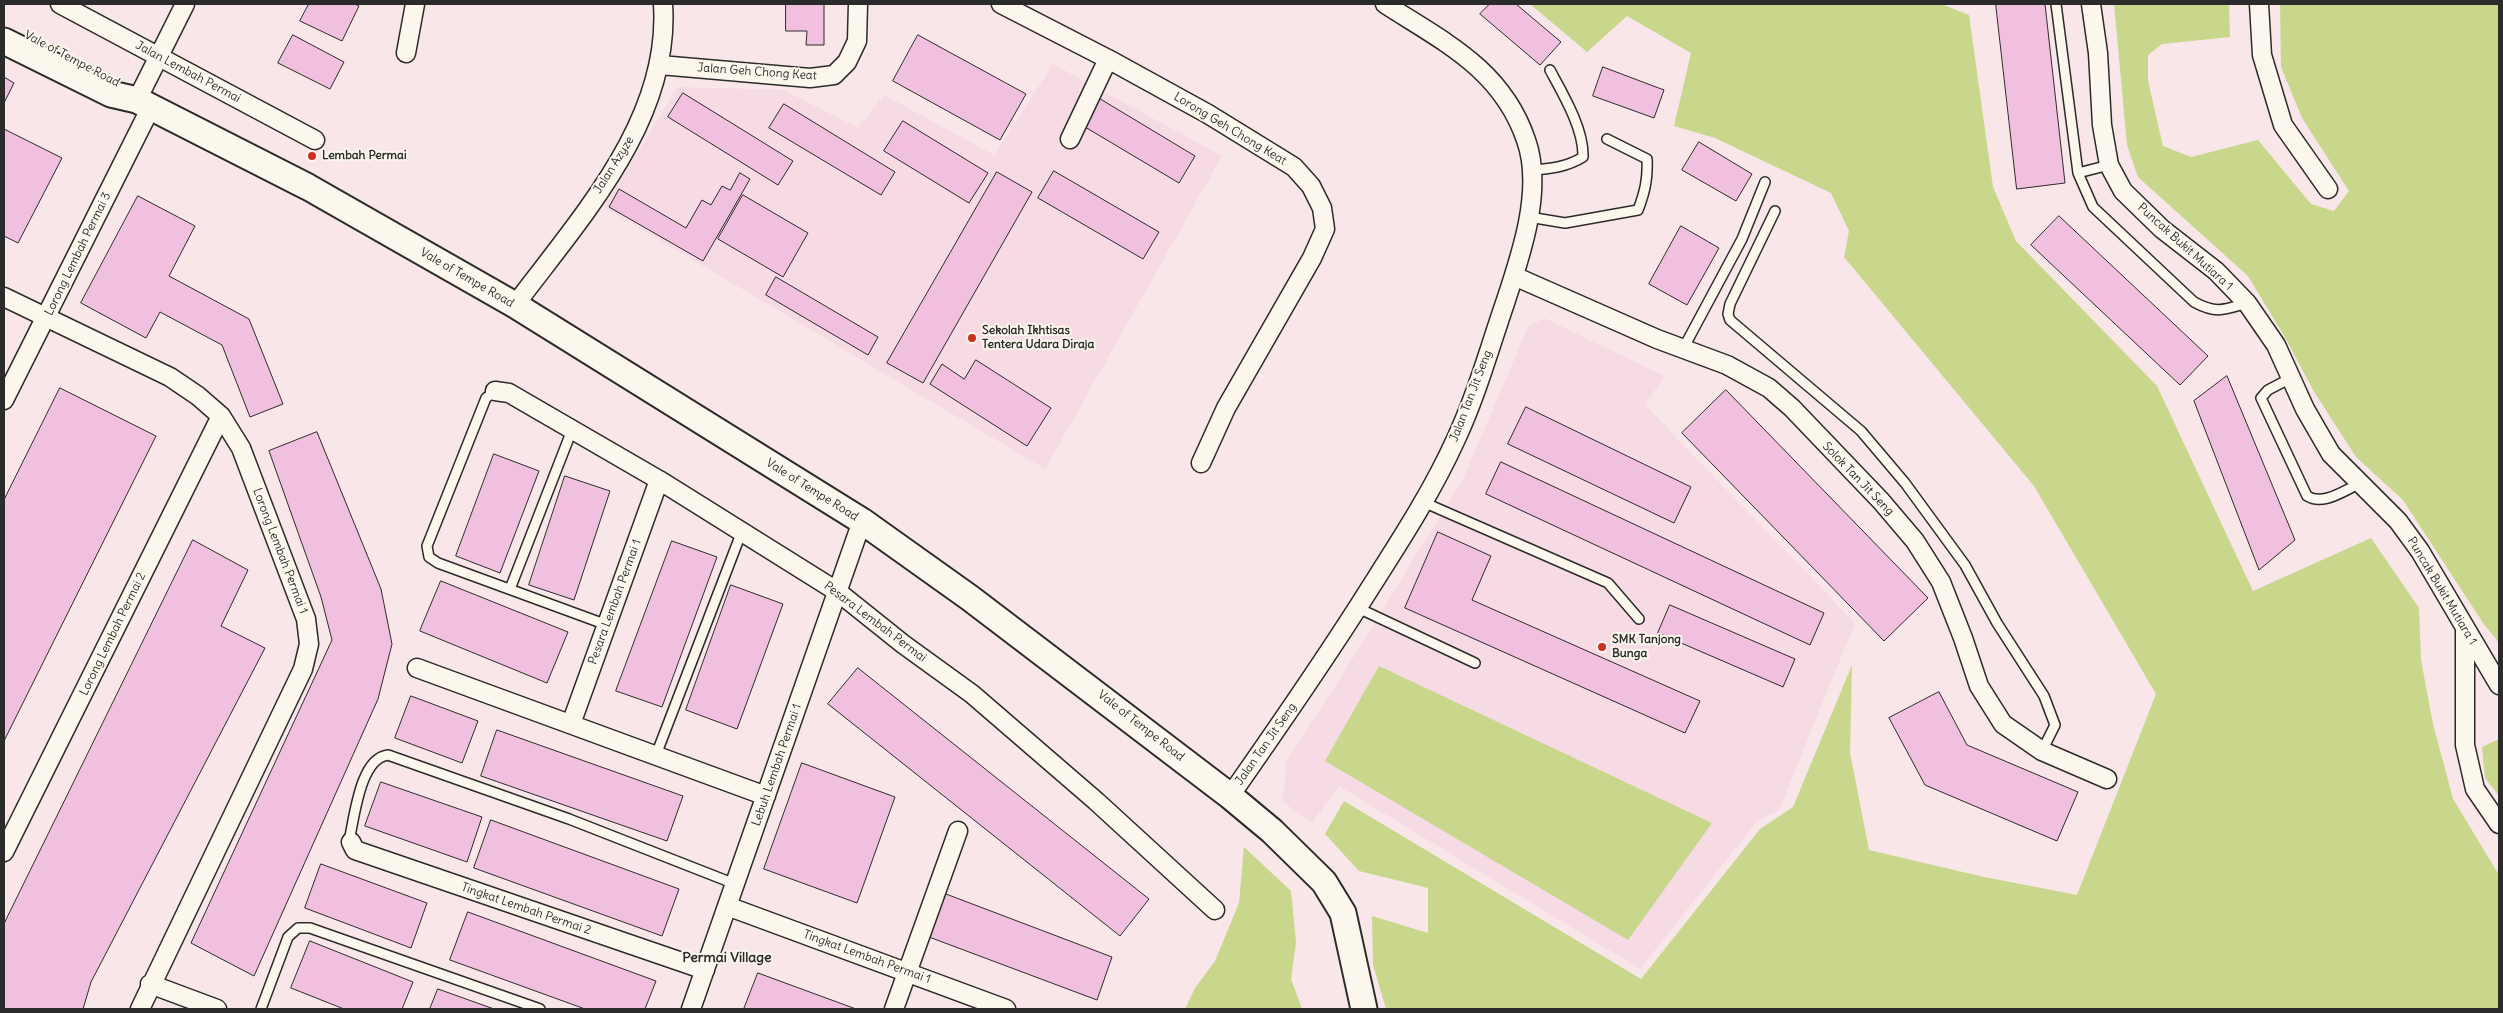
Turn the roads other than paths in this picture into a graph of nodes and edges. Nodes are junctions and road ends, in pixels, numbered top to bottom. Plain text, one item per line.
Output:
1 (60, 4) edge
2 (185, 4) edge
3 (415, 4) edge
4 (663, 4) edge
5 (858, 4) edge
6 (1001, 4) edge
7 (1385, 4) edge
8 (2056, 4) edge
9 (2091, 4) edge
10 (2259, 4) edge
11 (4, 23) edge
12 (4, 41) edge
13 (406, 53) dead end
14 (159, 56) junction
15 (1108, 59) junction
16 (660, 65) junction
17 (1550, 70) dead end
18 (144, 104) junction
19 (1070, 139) dead end
20 (1607, 139) dead end
21 (315, 140) dead end
22 (2109, 165) junction
23 (1531, 170) junction
24 (2078, 173) junction
25 (1765, 182) dead end
26 (2328, 189) dead end
27 (1775, 211) dead end
28 (1529, 217) junction
29 (1514, 276) junction
30 (4, 297) edge
31 (2247, 303) junction
32 (515, 306) junction
33 (46, 319) junction
34 (1683, 349) junction
35 (2291, 378) junction
36 (495, 391) joint
37 (4, 400) edge
38 (221, 416) junction
39 (572, 430) junction
40 (1201, 462) dead end
41 (659, 480) junction
42 (2359, 484) junction
43 (1423, 502) junction
44 (862, 521) junction
45 (742, 531) junction
46 (510, 589) junction
47 (838, 592) junction
48 (1358, 608) junction
49 (1639, 619) dead end
50 (607, 625) junction
51 (2465, 630) junction
52 (1474, 663) dead end
53 (417, 668) dead end
54 (2499, 685) edge
55 (572, 724) junction
56 (2042, 751) junction
57 (656, 755) junction
58 (2107, 779) dead end
59 (766, 796) junction
60 (1230, 796) junction
61 (2499, 824) edge
62 (958, 831) dead end
63 (351, 842) joint
64 (4, 852) edge
65 (735, 884) junction
66 (727, 906) junction
67 (1215, 910) dead end
68 (705, 970) junction
69 (907, 972) junction
70 (150, 984) junction
71 (140, 1009) edge
72 (217, 1009) edge
73 (261, 1009) edge
74 (540, 1009) edge
75 (691, 1009) edge
76 (894, 1009) edge
77 (1006, 1009) edge
78 (1364, 1009) edge

1 - 14 street, Jalan Lembah Permai
2 - 14 street, Lorong Lembah Permai 3
3 - 13 street
4 - 16 street, Jalan Azyze
5 - 16 street, Jalan Geh Chong Keat
6 - 15 street, Lorong Geh Chong Keat
7 - 23 street, Jalan Tan Jit Seng
8 - 24 lane
9 - 22 street, Puncak Bukit Mutiara 1
10 - 26 street
11 - 18 main road, Vale of Tempe Road
12 - 18 main road, Vale of Tempe Road
14 - 18 street, Lorong Lembah Permai 3
14 - 21 street, Jalan Lembah Permai
15 - 19 street
15 - 40 street, Lorong Geh Chong Keat
16 - 32 street, Jalan Azyze
17 - 23 lane
18 - 32 main road, Vale of Tempe Road
18 - 33 street, Lorong Lembah Permai 3
20 - 28 lane
22 - 24 lane
22 - 31 street, Puncak Bukit Mutiara 1
23 - 28 street, Jalan Tan Jit Seng
24 - 31 lane
25 - 34 lane
27 - 56 lane
28 - 29 street, Jalan Tan Jit Seng
29 - 34 street, Solok Tan Jit Seng
29 - 43 street, Jalan Tan Jit Seng
30 - 33 street, Lorong Lembah Permai 1
31 - 35 street, Puncak Bukit Mutiara 1
32 - 44 main road, Vale of Tempe Road
33 - 37 street, Lorong Lembah Permai 3
33 - 38 street, Lorong Lembah Permai 1
34 - 56 street, Solok Tan Jit Seng
35 - 42 street, Puncak Bukit Mutiara 1
35 - 42 lane
36 - 39 street, Pesara Lembah Permai
36 - 46 lane
38 - 64 street, Lorong Lembah Permai 2
38 - 70 street, Lorong Lembah Permai 1
39 - 41 street, Pesara Lembah Permai
39 - 46 lane
41 - 45 street, Pesara Lembah Permai
41 - 50 street, Pesara Lembah Permai 1
42 - 51 street, Puncak Bukit Mutiara 1
43 - 48 street, Jalan Tan Jit Seng
43 - 49 lane
44 - 47 street, Lebuh Lembah Permai 1
44 - 60 main road, Vale of Tempe Road
45 - 47 street, Pesara Lembah Permai
45 - 57 lane
46 - 50 lane
47 - 59 street, Lebuh Lembah Permai 1
47 - 67 street, Pesara Lembah Permai
48 - 52 lane
48 - 60 street, Jalan Tan Jit Seng
50 - 55 street, Pesara Lembah Permai 1
51 - 54 street, Puncak Bukit Mutiara 1
51 - 61 street
53 - 55 street
55 - 57 street
56 - 58 street, Solok Tan Jit Seng
57 - 59 street
59 - 65 street, Lebuh Lembah Permai 1
60 - 78 main road, Vale of Tempe Road
62 - 69 street
63 - 65 lane
63 - 68 street, Tingkat Lembah Permai 2
65 - 66 street, Lebuh Lembah Permai 1
66 - 68 street, Lebuh Lembah Permai 1
66 - 69 street, Tingkat Lembah Permai 1
68 - 75 street, Lebuh Lembah Permai 1
69 - 76 street
69 - 77 street, Tingkat Lembah Permai 1
70 - 71 street, Lorong Lembah Permai 1
70 - 72 street
73 - 74 lane

